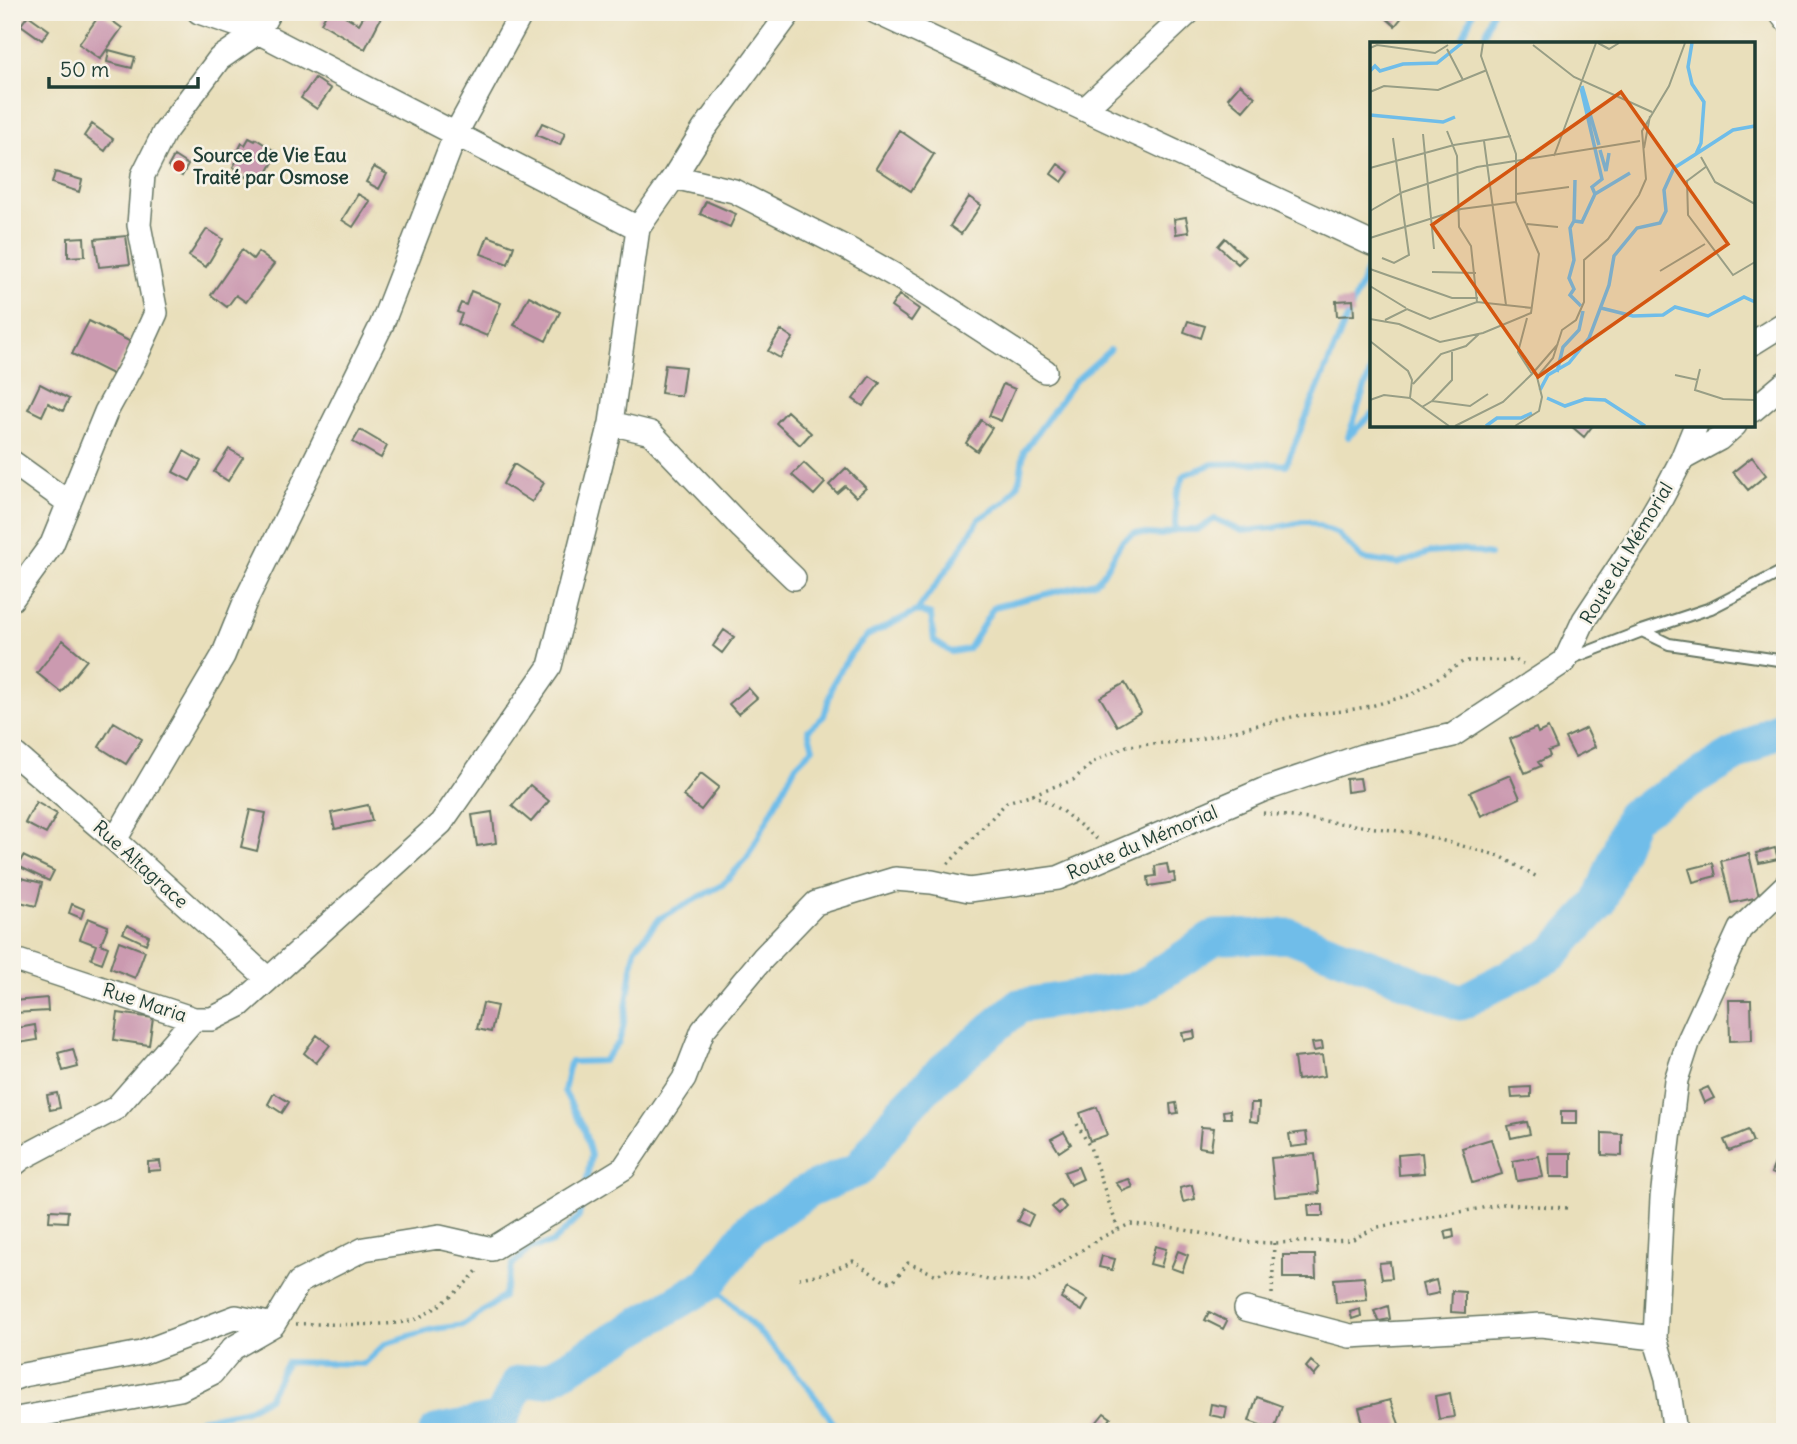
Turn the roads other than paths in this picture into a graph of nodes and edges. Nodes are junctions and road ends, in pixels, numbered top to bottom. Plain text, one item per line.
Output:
1 (198, 12) edge
2 (522, 12) edge
3 (790, 12) edge
4 (876, 12) edge
5 (1189, 12) edge
6 (1780, 12) edge
7 (1785, 19) edge
8 (263, 22) edge
9 (1085, 109) junction
10 (456, 133) junction
11 (674, 177) junction
12 (638, 228) junction
13 (1370, 243) edge
14 (1785, 323) edge
15 (1755, 342) edge
16 (1045, 371) dead end
17 (1785, 383) edge
18 (1755, 408) edge
19 (611, 422) junction
20 (1695, 427) edge
21 (1733, 427) edge
22 (1682, 459) junction
23 (12, 462) edge
24 (69, 503) junction
25 (1785, 570) edge
26 (794, 578) dead end
27 (12, 599) edge
28 (1642, 631) junction
29 (1565, 661) junction
30 (1785, 661) edge
31 (12, 752) edge
32 (115, 840) junction
33 (1785, 886) edge
34 (12, 959) edge
35 (268, 979) junction
36 (194, 1019) junction
37 (12, 1166) edge
38 (1246, 1309) dead end
39 (273, 1325) junction
40 (1655, 1338) junction
41 (12, 1379) edge
42 (12, 1425) edge
43 (1675, 1432) edge

1 - 8 street
2 - 10 street
3 - 11 street
4 - 9 street
5 - 9 street
6 - 7 street
8 - 10 street
8 - 24 street
9 - 13 street
10 - 12 street
10 - 32 street
11 - 12 street
11 - 16 street
12 - 19 street, Rue Maria
14 - 15 street
17 - 18 street
19 - 26 street
19 - 35 street, Rue Maria
20 - 22 street, Route du Mémorial
21 - 22 street
22 - 29 street, Route du Mémorial
23 - 24 street
24 - 27 street
25 - 28 lane
28 - 29 lane
28 - 30 lane
29 - 39 street, Route du Mémorial
31 - 32 street, Rue Altagrace
32 - 35 street, Rue Altagrace
33 - 40 street
34 - 36 street, Rue Maria
35 - 36 street, Rue Maria
36 - 37 street
38 - 40 street
39 - 41 street
39 - 42 street
40 - 43 street

